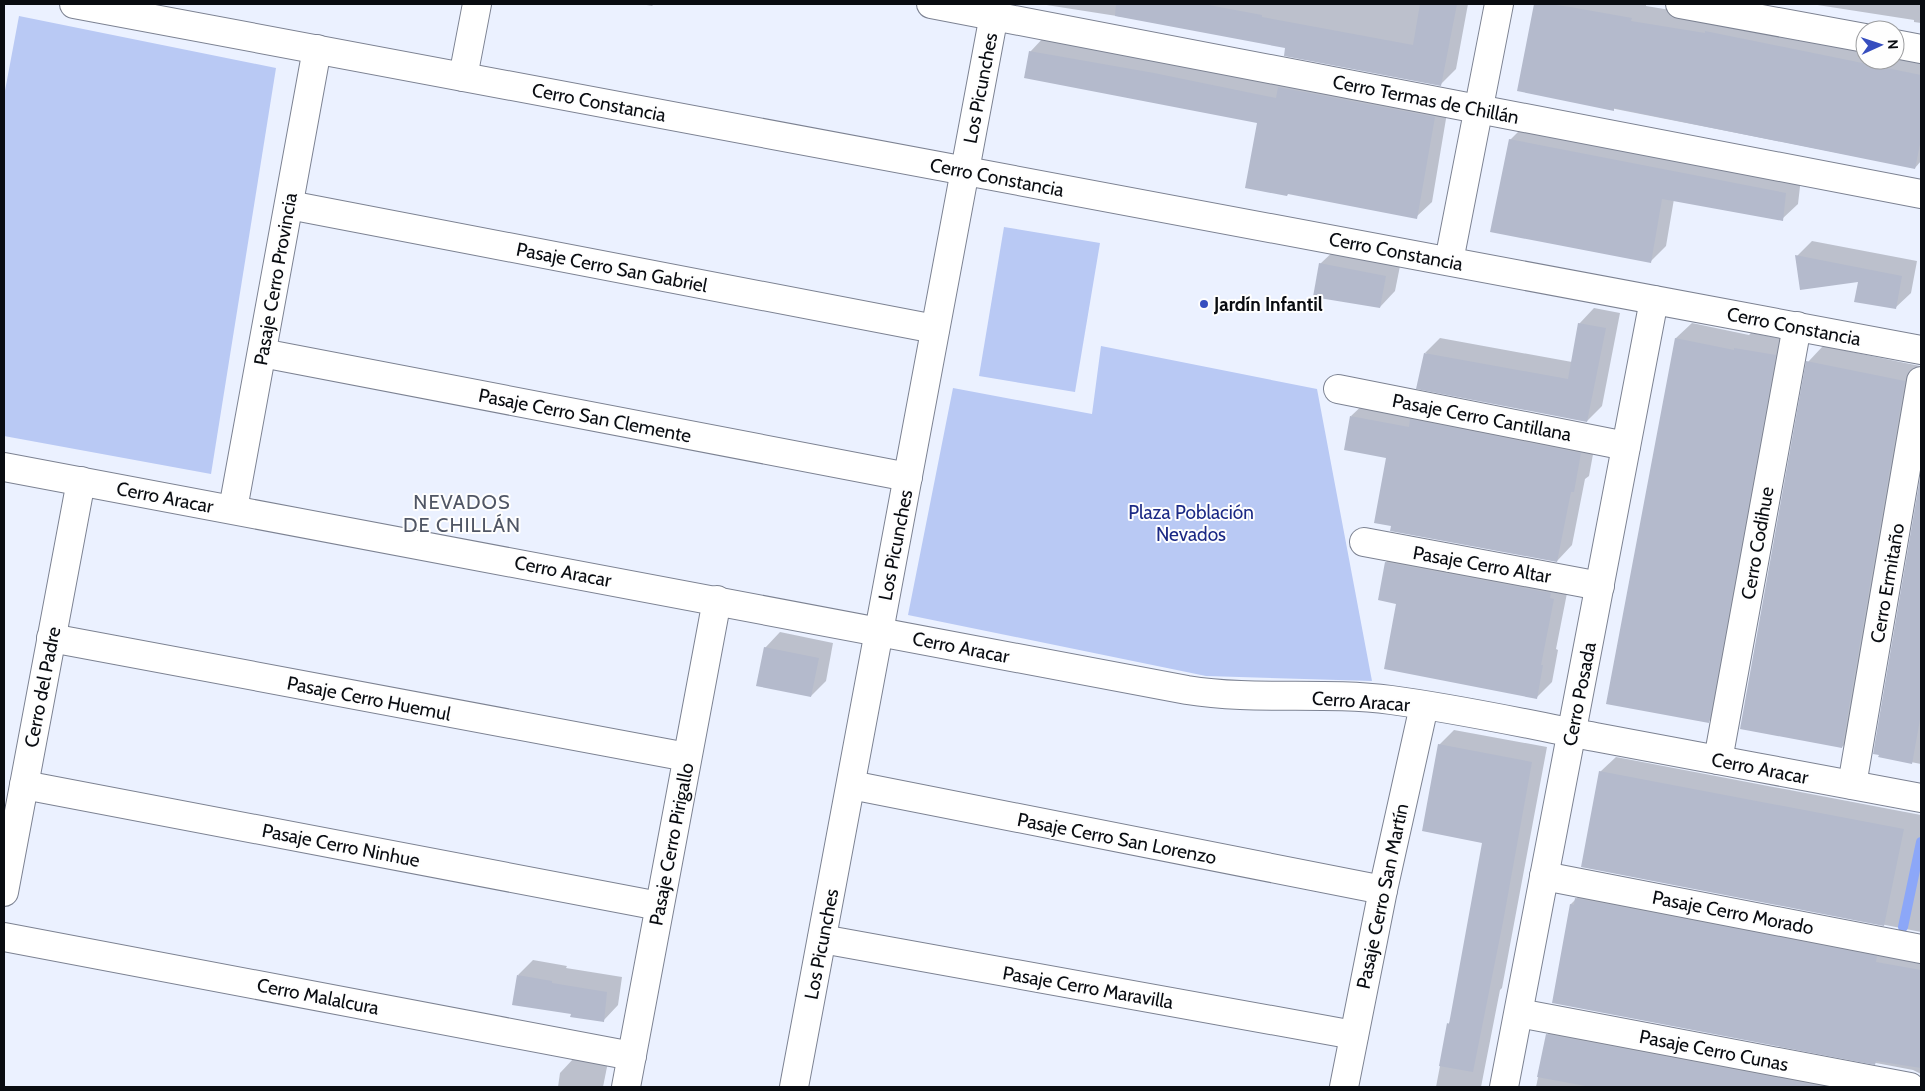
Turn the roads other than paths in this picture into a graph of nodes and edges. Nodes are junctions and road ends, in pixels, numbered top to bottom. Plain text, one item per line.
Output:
1 (74, 4) edge
2 (476, 4) edge
3 (932, 4) edge
4 (1499, 4) edge
5 (1680, 4) edge
6 (995, 9) edge
7 (1855, 36) edge
8 (1905, 46) edge
9 (317, 49) junction
10 (1921, 49) edge
11 (463, 77) junction
12 (1478, 110) junction
13 (964, 171) junction
14 (1921, 194) edge
15 (289, 205) junction
16 (1449, 262) junction
17 (1654, 300) junction
18 (1797, 326) junction
19 (935, 329) junction
20 (1921, 350) edge
21 (262, 354) junction
22 (1921, 381) edge
23 (1338, 389) dead end
24 (1626, 446) junction
25 (4, 466) edge
26 (908, 477) junction
27 (81, 481) junction
28 (234, 509) junction
29 (1364, 542) dead end
30 (1600, 586) junction
31 (717, 600) junction
32 (879, 631) junction
33 (51, 638) junction
34 (1424, 706) junction
35 (1571, 732) junction
36 (687, 757) junction
37 (1718, 760) junction
38 (24, 785) junction
39 (851, 785) junction
40 (1852, 785) junction
41 (1921, 798) edge
42 (1544, 876) junction
43 (1383, 890) junction
44 (4, 892) edge
45 (659, 906) junction
46 (4, 937) edge
47 (822, 939) junction
48 (1921, 949) edge
49 (1519, 1012) junction
50 (1354, 1035) junction
51 (632, 1056) junction
52 (799, 1086) edge
53 (626, 1087) edge
54 (1344, 1087) edge
55 (1504, 1087) edge
56 (1910, 1087) edge

1 - 9 street, Cerro Constancia
2 - 11 street
3 - 6 street, Cerro Termas de Chillán
4 - 12 street
5 - 7 street
6 - 12 street, Cerro Termas de Chillán
6 - 13 street, Los Picunches
8 - 10 street
9 - 11 street, Cerro Constancia
9 - 15 street, Pasaje Cerro Provincia
11 - 13 street, Cerro Constancia
12 - 14 street, Cerro Termas de Chillán
12 - 16 street
13 - 16 street, Cerro Constancia
13 - 19 street, Los Picunches
15 - 19 street, Pasaje Cerro San Gabriel
15 - 21 street, Pasaje Cerro Provincia
16 - 17 street, Cerro Constancia
17 - 18 street, Cerro Constancia
17 - 24 street, Cerro Posada
18 - 20 street, Cerro Constancia
18 - 37 street, Cerro Codihue
19 - 26 street, Los Picunches
21 - 26 street, Pasaje Cerro San Clemente
21 - 28 street, Pasaje Cerro Provincia
22 - 40 street, Cerro Ermitaño
23 - 24 street, Pasaje Cerro Cantillana
24 - 30 street, Cerro Posada
25 - 27 street, Cerro Aracar
26 - 32 street, Los Picunches
27 - 28 street, Cerro Aracar
27 - 33 street, Cerro del Padre
28 - 31 street, Cerro Aracar
29 - 30 street, Pasaje Cerro Altar
30 - 35 street, Cerro Posada
31 - 32 street, Cerro Aracar
31 - 36 street, Pasaje Cerro Pirigallo
32 - 34 street, Cerro Aracar
32 - 39 street, Los Picunches
33 - 36 street, Pasaje Cerro Huemul
33 - 38 street, Cerro del Padre
34 - 35 street, Cerro Aracar
34 - 43 street, Pasaje Cerro San Martín
35 - 37 street, Cerro Aracar
35 - 42 street, Cerro Posada
36 - 45 street, Pasaje Cerro Pirigallo
37 - 40 street, Cerro Aracar
38 - 44 street, Cerro del Padre
38 - 45 street, Pasaje Cerro Ninhue
39 - 43 street, Pasaje Cerro San Lorenzo
39 - 47 street, Los Picunches
40 - 41 street, Cerro Aracar
42 - 48 street, Pasaje Cerro Morado
42 - 49 street, Cerro Posada
43 - 50 street, Pasaje Cerro San Martín
45 - 51 street, Pasaje Cerro Pirigallo
46 - 51 street, Cerro Malalcura
47 - 50 street, Pasaje Cerro Maravilla
47 - 52 street, Los Picunches
49 - 55 street, Cerro Posada
49 - 56 street, Pasaje Cerro Cunas
50 - 54 street, Pasaje Cerro San Martín
51 - 53 street, Pasaje Cerro Pirigallo

